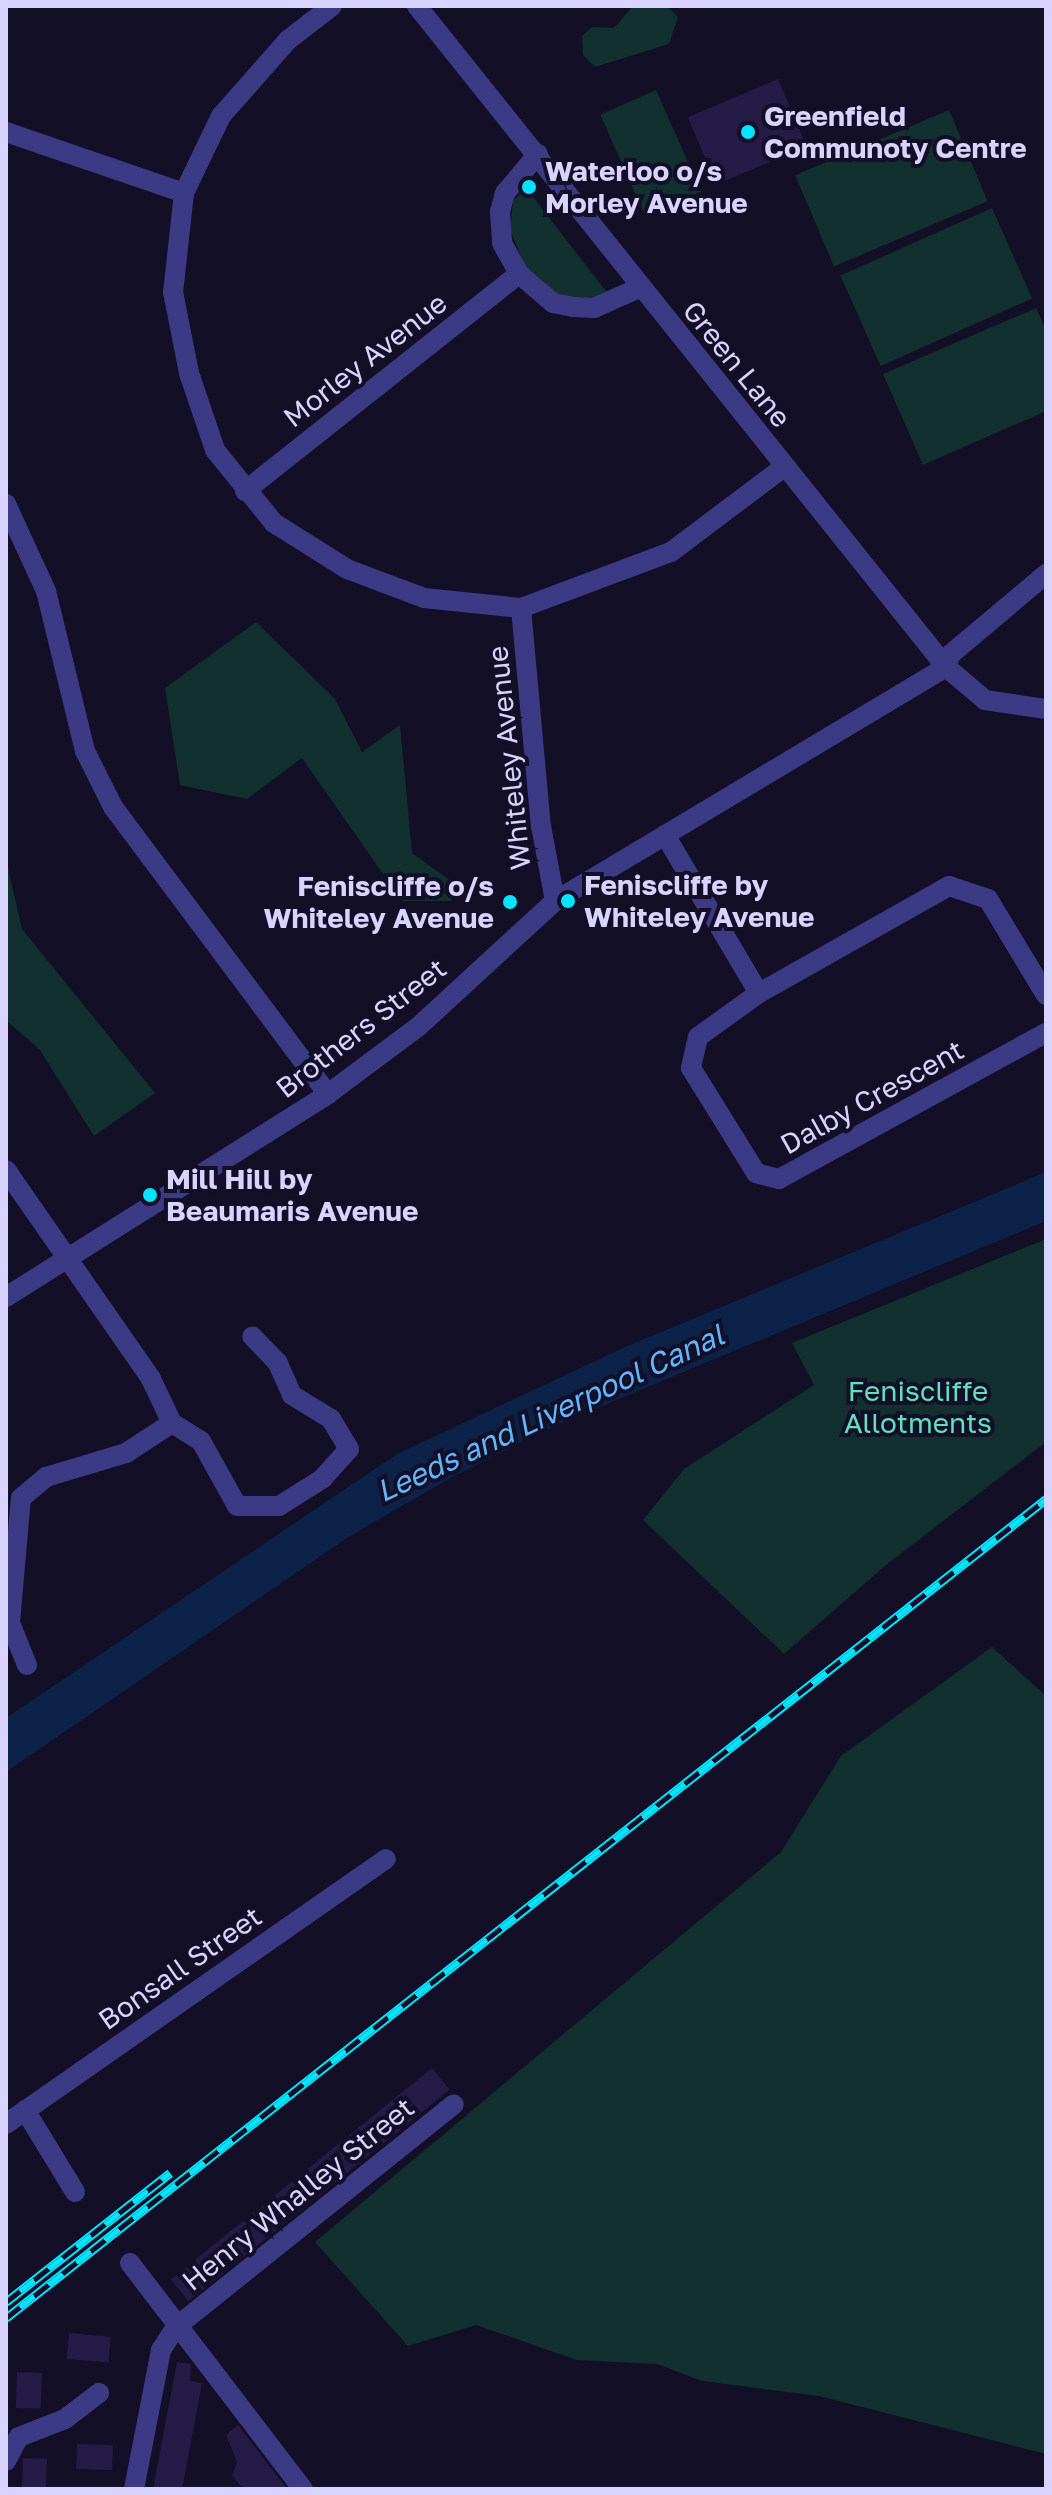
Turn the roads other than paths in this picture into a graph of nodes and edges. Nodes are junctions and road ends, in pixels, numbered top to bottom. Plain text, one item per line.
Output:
1 (332, 6) edge
2 (417, 6) edge
3 (6, 132) edge
4 (538, 154) junction
5 (184, 193) junction
6 (519, 274) junction
7 (639, 288) junction
8 (784, 467) junction
9 (245, 491) junction
10 (6, 504) edge
11 (1046, 574) edge
12 (521, 608) junction
13 (946, 667) junction
14 (1046, 709) edge
15 (665, 835) junction
16 (555, 901) junction
17 (759, 993) junction
18 (1046, 995) edge
19 (1046, 1033) edge
20 (328, 1094) junction
21 (6, 1170) edge
22 (67, 1260) junction
23 (6, 1297) edge
24 (252, 1336) dead end
25 (172, 1423) junction
26 (27, 1665) dead end
27 (386, 1859) dead end
28 (454, 2104) dead end
29 (25, 2110) junction
30 (6, 2124) edge
31 (75, 2192) dead end
32 (130, 2263) dead end
33 (176, 2327) junction
34 (99, 2393) dead end
35 (6, 2461) edge
36 (134, 2489) edge
37 (303, 2489) edge

1 - 5 street
2 - 4 street, Green Lane
3 - 5 street
4 - 6 street
4 - 7 street, Green Lane
5 - 9 street
6 - 7 street
6 - 9 street, Morley Avenue
7 - 8 street, Green Lane
8 - 12 street
8 - 13 street, Green Lane
9 - 12 street
10 - 20 street
11 - 13 street, Brothers Street
12 - 16 street, Whiteley Avenue
13 - 14 street, Green Lane
13 - 15 street, Brothers Street
15 - 16 street, Brothers Street
15 - 17 street
16 - 20 street, Brothers Street
17 - 18 street, Dalby Crescent
17 - 19 street, Dalby Crescent
20 - 22 street, Brothers Street
21 - 22 street
22 - 23 street, Brothers Street
22 - 25 street
24 - 25 street
25 - 26 street
27 - 29 street, Bonsall Street
28 - 33 street, Henry Whalley Street
29 - 30 street, Bonsall Street
29 - 31 street
32 - 33 street
33 - 36 street
33 - 37 street
34 - 35 street

